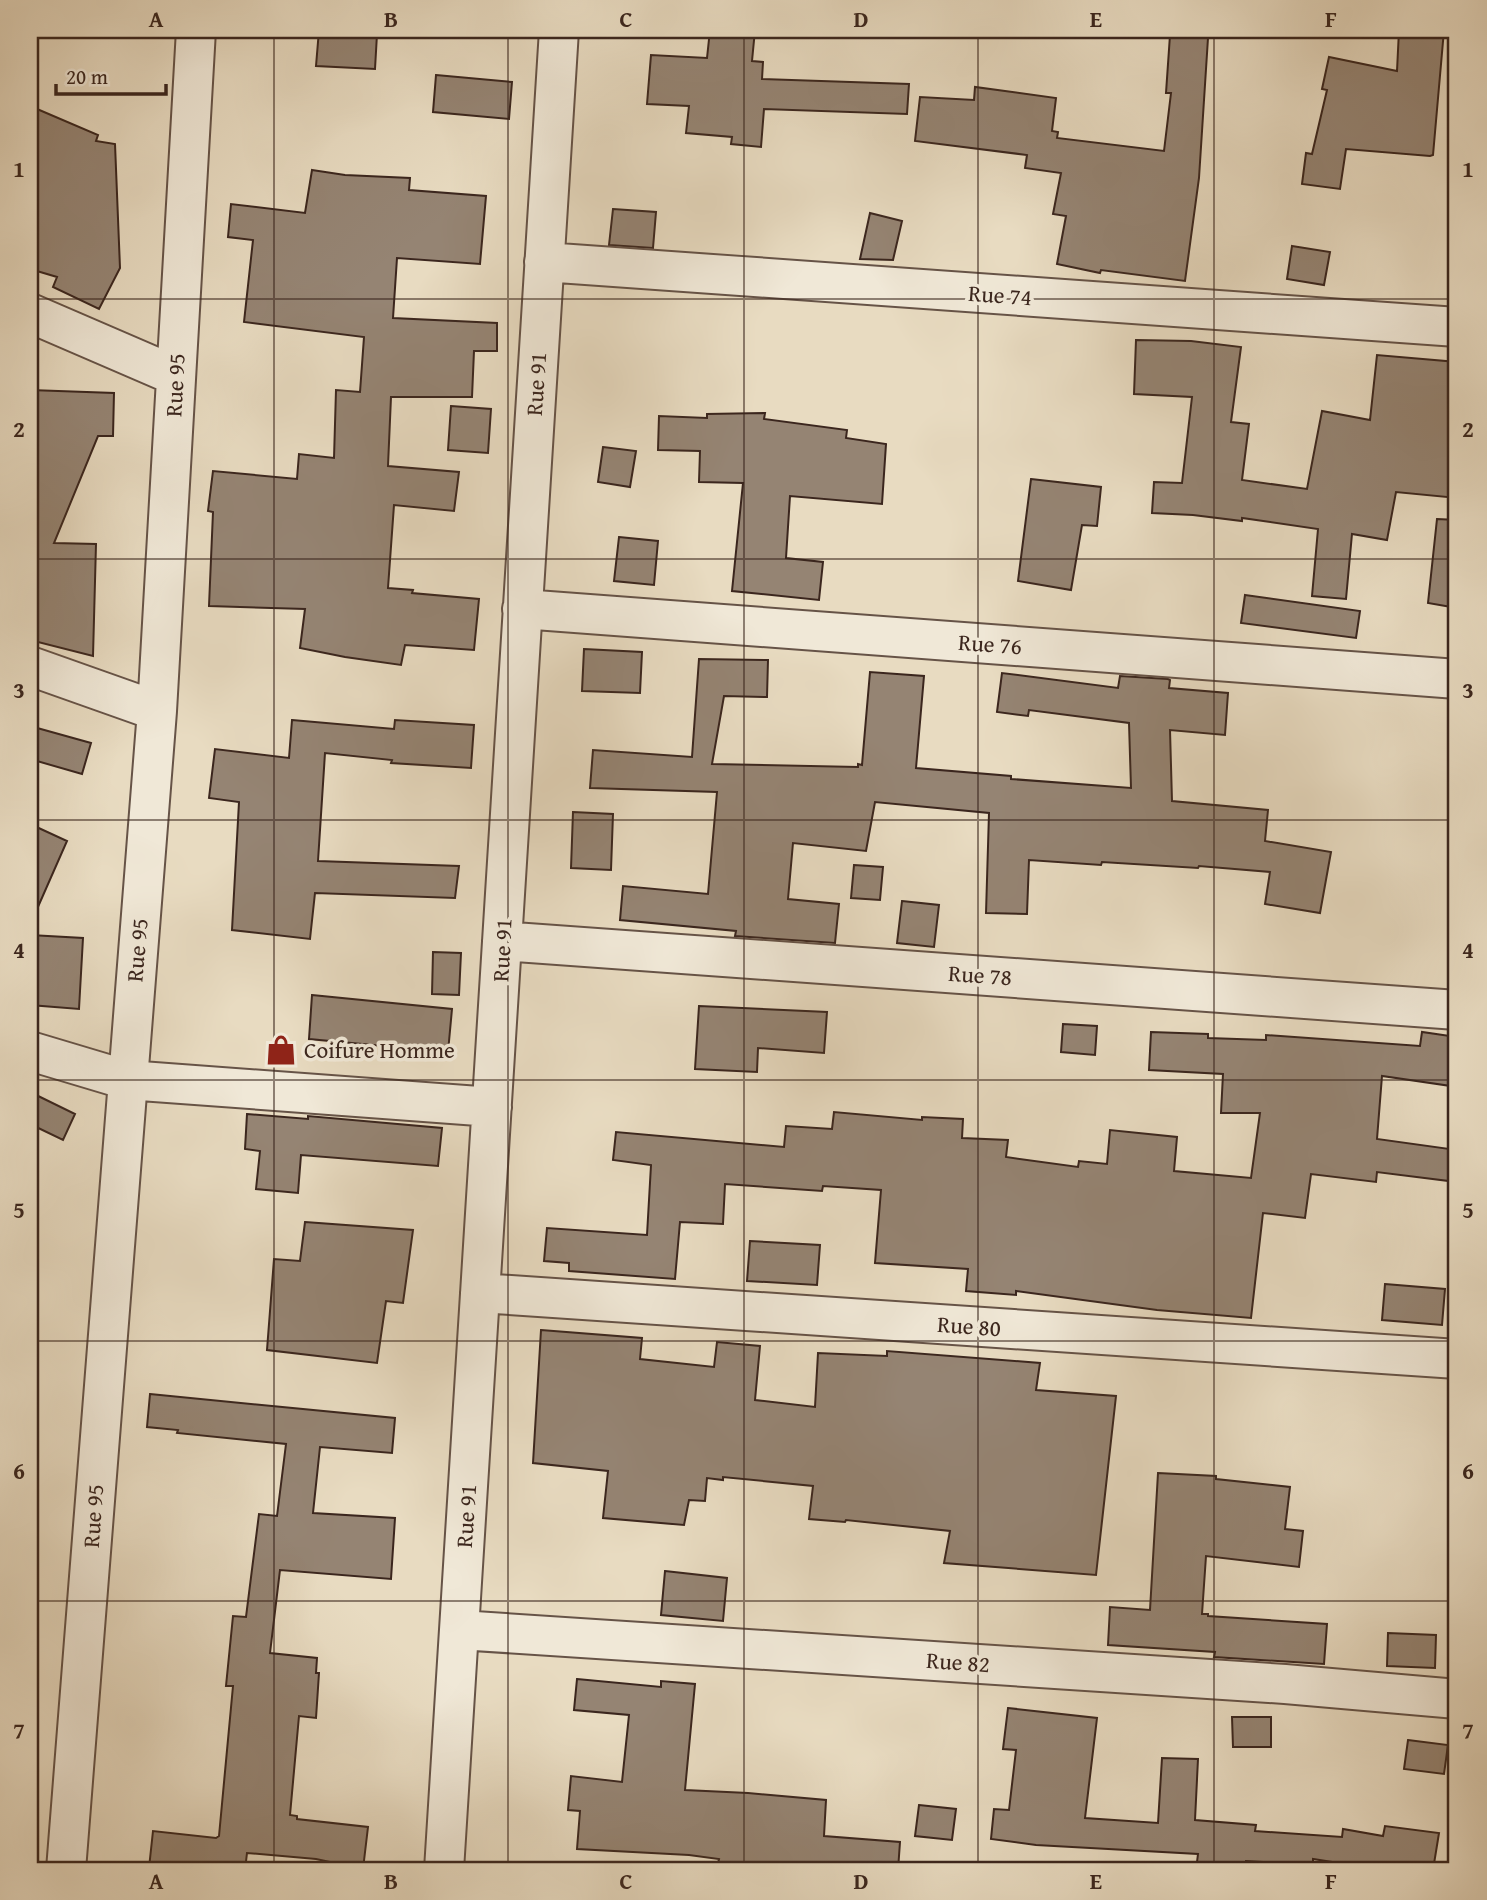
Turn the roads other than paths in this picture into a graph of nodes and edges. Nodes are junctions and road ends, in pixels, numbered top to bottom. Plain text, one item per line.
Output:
1 (195, 30) edge
2 (559, 30) edge
3 (544, 262) junction
4 (30, 313) edge
5 (1457, 327) edge
6 (176, 376) junction
7 (522, 609) junction
8 (30, 666) edge
9 (1457, 678) edge
10 (157, 711) junction
11 (502, 941) junction
12 (1457, 1010) edge
13 (30, 1051) edge
14 (127, 1080) junction
15 (492, 1107) junction
16 (480, 1293) junction
17 (1457, 1359) edge
18 (459, 1630) junction
19 (1457, 1699) edge
20 (66, 1870) edge
21 (444, 1870) edge

1 - 6 street, Rue 95
2 - 3 street, Rue 91
3 - 5 street, Rue 74
3 - 7 street, Rue 91
4 - 6 street
6 - 10 street, Rue 95
7 - 9 street, Rue 76
7 - 11 street, Rue 91
8 - 10 street
10 - 14 street, Rue 95
11 - 12 street, Rue 78
11 - 15 street, Rue 91
13 - 14 street
14 - 15 street
14 - 20 street, Rue 95
15 - 16 street, Rue 91
16 - 17 street, Rue 80
16 - 18 street, Rue 91
18 - 19 street, Rue 82
18 - 21 street, Rue 91

